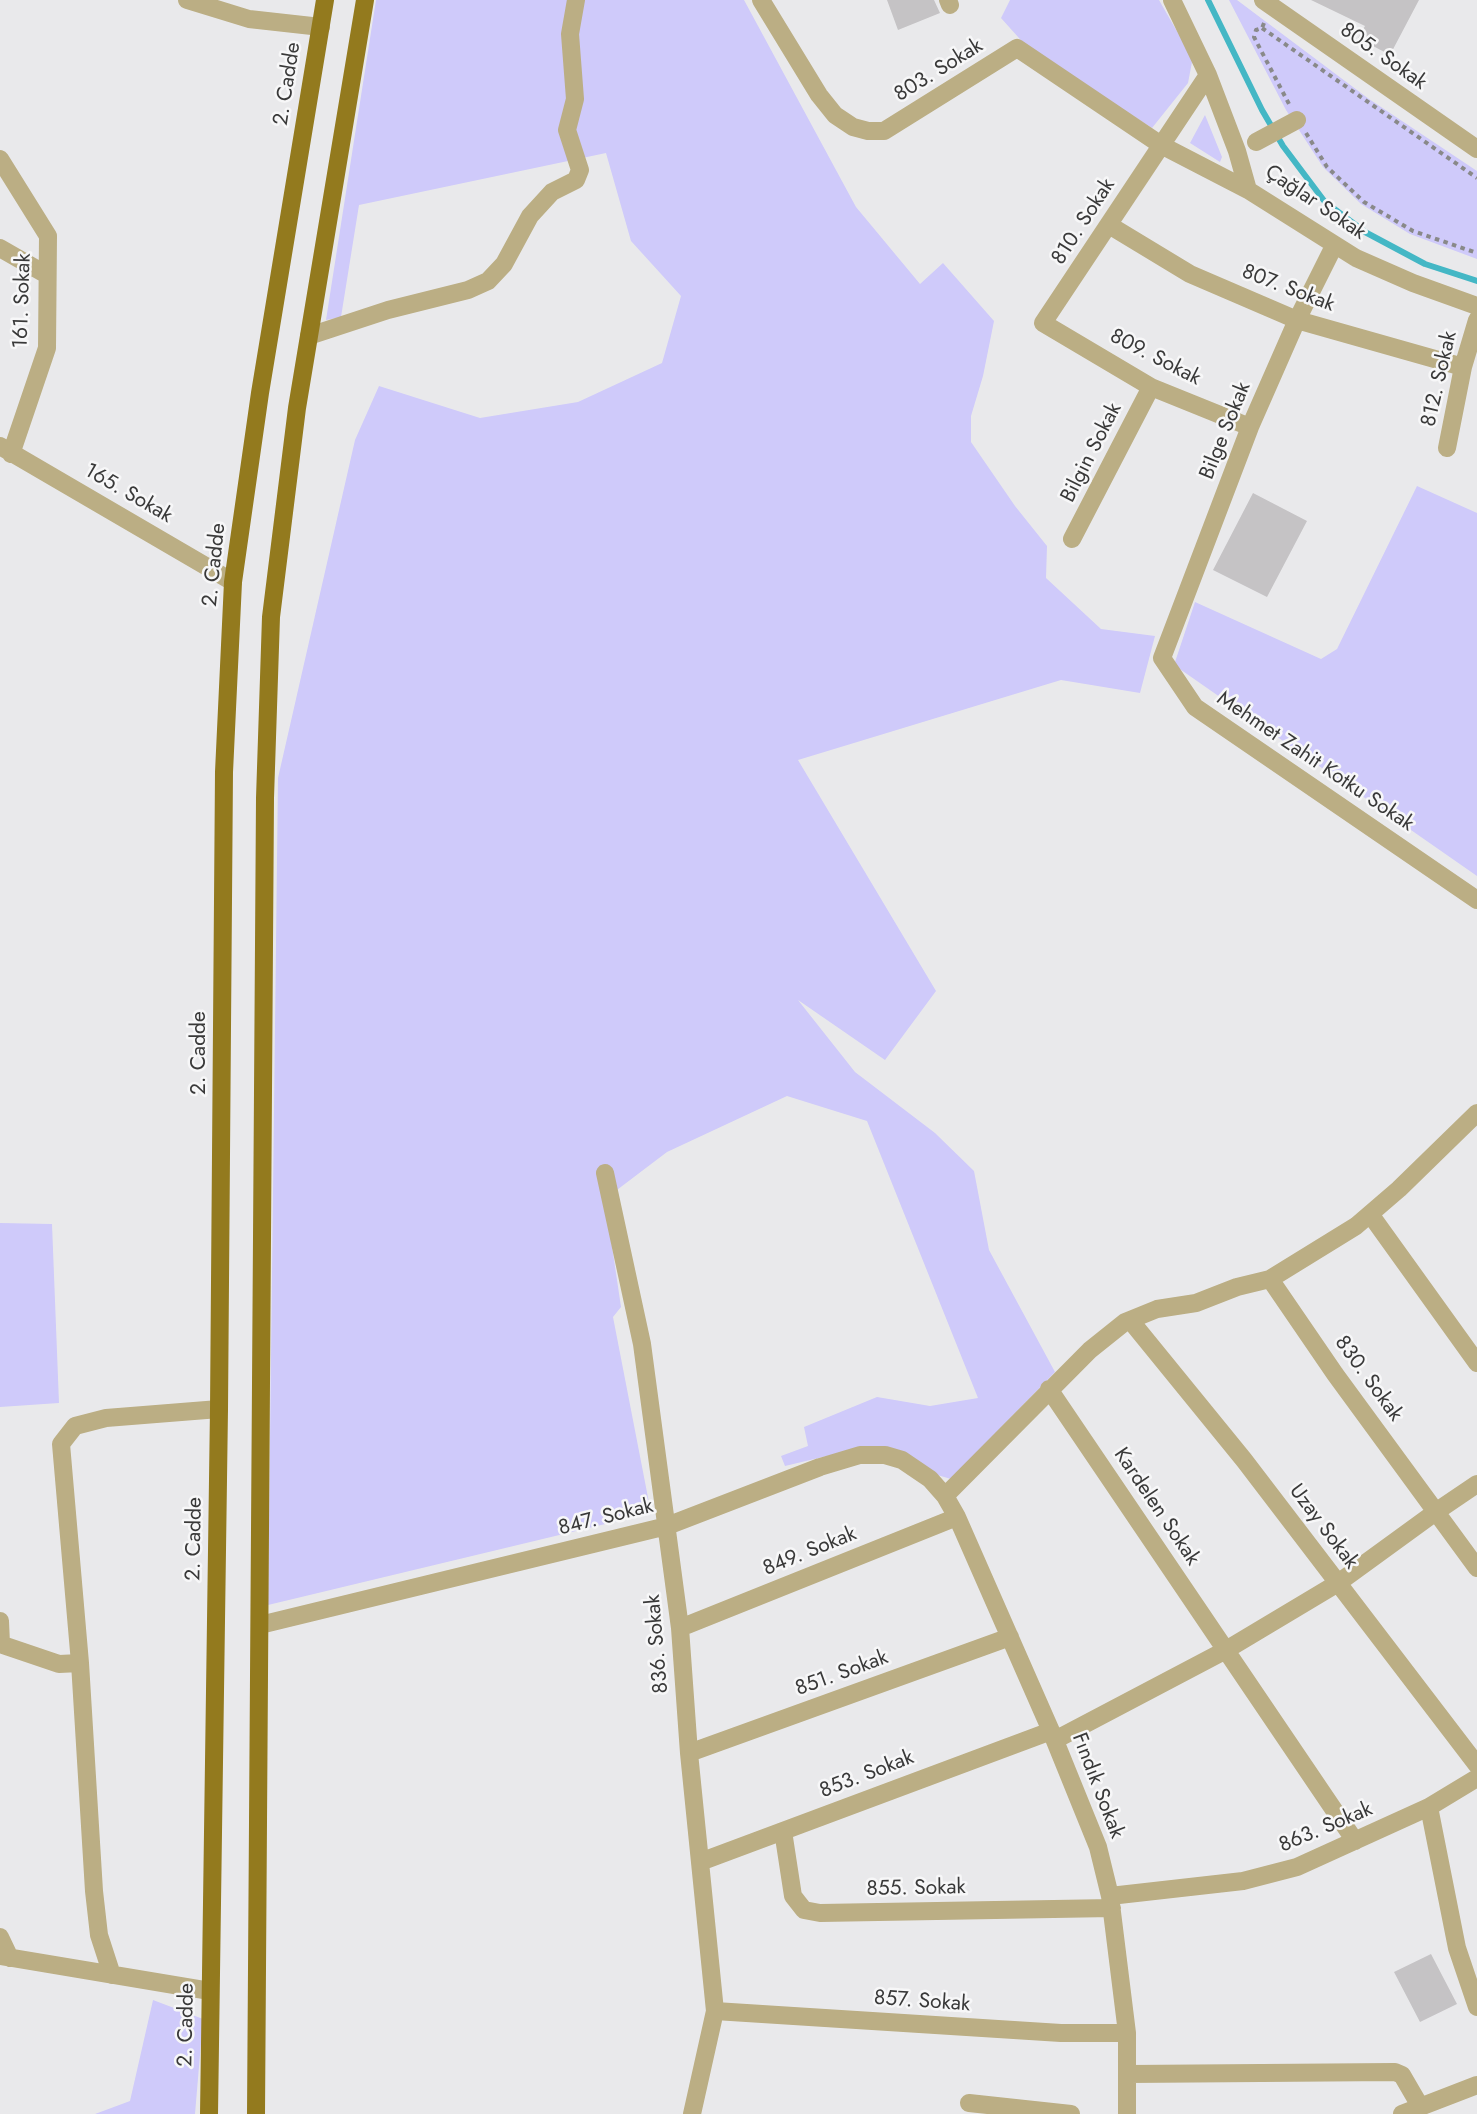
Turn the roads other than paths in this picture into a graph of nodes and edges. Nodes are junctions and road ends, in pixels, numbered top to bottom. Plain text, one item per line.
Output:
1 (187, 0) edge
2 (325, 0) edge
3 (365, 0) edge
4 (576, 0) edge
5 (761, 0) edge
6 (1172, 0) edge
7 (1263, 0) edge
8 (321, 27) junction
9 (1208, 75) junction
10 (1297, 120) road end
11 (1256, 142) dead end
12 (1161, 145) junction
13 (1477, 149) edge
14 (0, 159) edge
15 (1248, 190) junction
16 (1109, 225) junction
17 (1334, 246) junction
18 (0, 248) edge
19 (47, 275) junction
20 (1477, 306) edge
21 (1297, 320) junction
22 (1477, 321) edge
23 (1043, 323) joint
24 (309, 336) junction
25 (1463, 367) junction
26 (1151, 387) junction
27 (1250, 427) junction
28 (1447, 448) dead end
29 (6, 450) edge
30 (1072, 539) dead end
31 (233, 582) junction
32 (1169, 637) joint
33 (1477, 900) edge
34 (1477, 1113) edge
35 (605, 1173) dead end
36 (1370, 1214) junction
37 (1270, 1279) junction
38 (1130, 1320) junction
39 (1477, 1363) edge
40 (1049, 1389) junction
41 (219, 1409) junction
42 (1477, 1484) edge
43 (945, 1496) junction
44 (1437, 1511) junction
45 (957, 1517) junction
46 (667, 1526) junction
47 (1477, 1568) edge
48 (1338, 1583) junction
49 (0, 1622) edge
50 (260, 1625) junction
51 (680, 1628) junction
52 (1010, 1637) junction
53 (1, 1644) edge
54 (1226, 1650) junction
55 (80, 1663) junction
56 (1053, 1735) junction
57 (689, 1753) junction
58 (1477, 1765) edge
59 (1477, 1778) edge
60 (1429, 1807) junction
61 (783, 1831) junction
62 (1355, 1841) junction
63 (700, 1862) junction
64 (1111, 1902) junction
65 (0, 1937) edge
66 (5, 1957) edge
67 (112, 1975) junction
68 (210, 1991) junction
69 (1477, 2007) edge
70 (715, 2012) junction
71 (1126, 2033) junction
72 (1128, 2074) junction
73 (1477, 2085) edge
74 (969, 2103) dead end
75 (1412, 2111) edge
76 (208, 2114) edge
77 (256, 2114) edge
78 (692, 2114) edge
79 (1071, 2114) edge
80 (1127, 2114) edge

1 - 8 street
2 - 8 main road, 2. Cadde
3 - 24 main road
4 - 24 street
5 - 12 street, 803. Sokak
6 - 9 street, Çağlar Sokak
7 - 13 street, 805. Sokak
8 - 31 main road, 2. Cadde
9 - 12 street, 810. Sokak
9 - 15 street, Çağlar Sokak
10 - 11 street
12 - 15 street
12 - 16 street, 810. Sokak
14 - 19 street, 161. Sokak
15 - 17 street, Çağlar Sokak
16 - 21 street, 807. Sokak
16 - 23 street, 810. Sokak
17 - 20 street, Çağlar Sokak
17 - 21 street, Bilge Sokak
18 - 19 street
19 - 29 street, 161. Sokak
21 - 25 street, 807. Sokak
21 - 27 street, Bilge Sokak
22 - 25 street, 812. Sokak
23 - 26 street, 809. Sokak
24 - 50 main road
25 - 28 street, 812. Sokak
26 - 27 street, 809. Sokak
26 - 30 street, Bilgin Sokak
27 - 32 street, Bilge Sokak
29 - 31 street, 165. Sokak
31 - 41 main road, 2. Cadde
32 - 33 street, Mehmet Zahit Kotku Sokak
34 - 36 street
35 - 46 street, 836. Sokak
36 - 37 street
36 - 39 street
37 - 38 street
37 - 44 street, 830. Sokak
38 - 40 street
38 - 48 street, Uzay Sokak
40 - 43 street
40 - 54 street, Kardelen Sokak
41 - 55 street
41 - 68 main road, 2. Cadde
42 - 44 street
43 - 45 street, Fındık Sokak
43 - 46 street, 847. Sokak
44 - 47 street, 830. Sokak
44 - 48 street
45 - 51 street, 849. Sokak
45 - 52 street, Fındık Sokak
46 - 50 street, 847. Sokak
46 - 51 street, 836. Sokak
48 - 54 street
48 - 58 street, Uzay Sokak
49 - 53 street
50 - 77 main road
51 - 57 street, 836. Sokak
52 - 56 street, Fındık Sokak
52 - 57 street, 851. Sokak
53 - 55 street
54 - 56 street
54 - 62 street, Kardelen Sokak
55 - 67 street
56 - 61 street, 853. Sokak
56 - 64 street, Fındık Sokak
57 - 63 street, 836. Sokak
59 - 60 street, 863. Sokak
60 - 62 street, 863. Sokak
60 - 69 street
61 - 63 street, 853. Sokak
61 - 64 street, 855. Sokak
62 - 64 street, 863. Sokak
63 - 70 street, 836. Sokak
64 - 71 street, Fındık Sokak
65 - 66 street
66 - 67 street
67 - 68 street
68 - 76 main road, 2. Cadde
70 - 71 street, 857. Sokak
70 - 78 street, 836. Sokak
71 - 72 street, Fındık Sokak
72 - 75 street
72 - 80 street, Fındık Sokak
73 - 75 street
74 - 79 street

